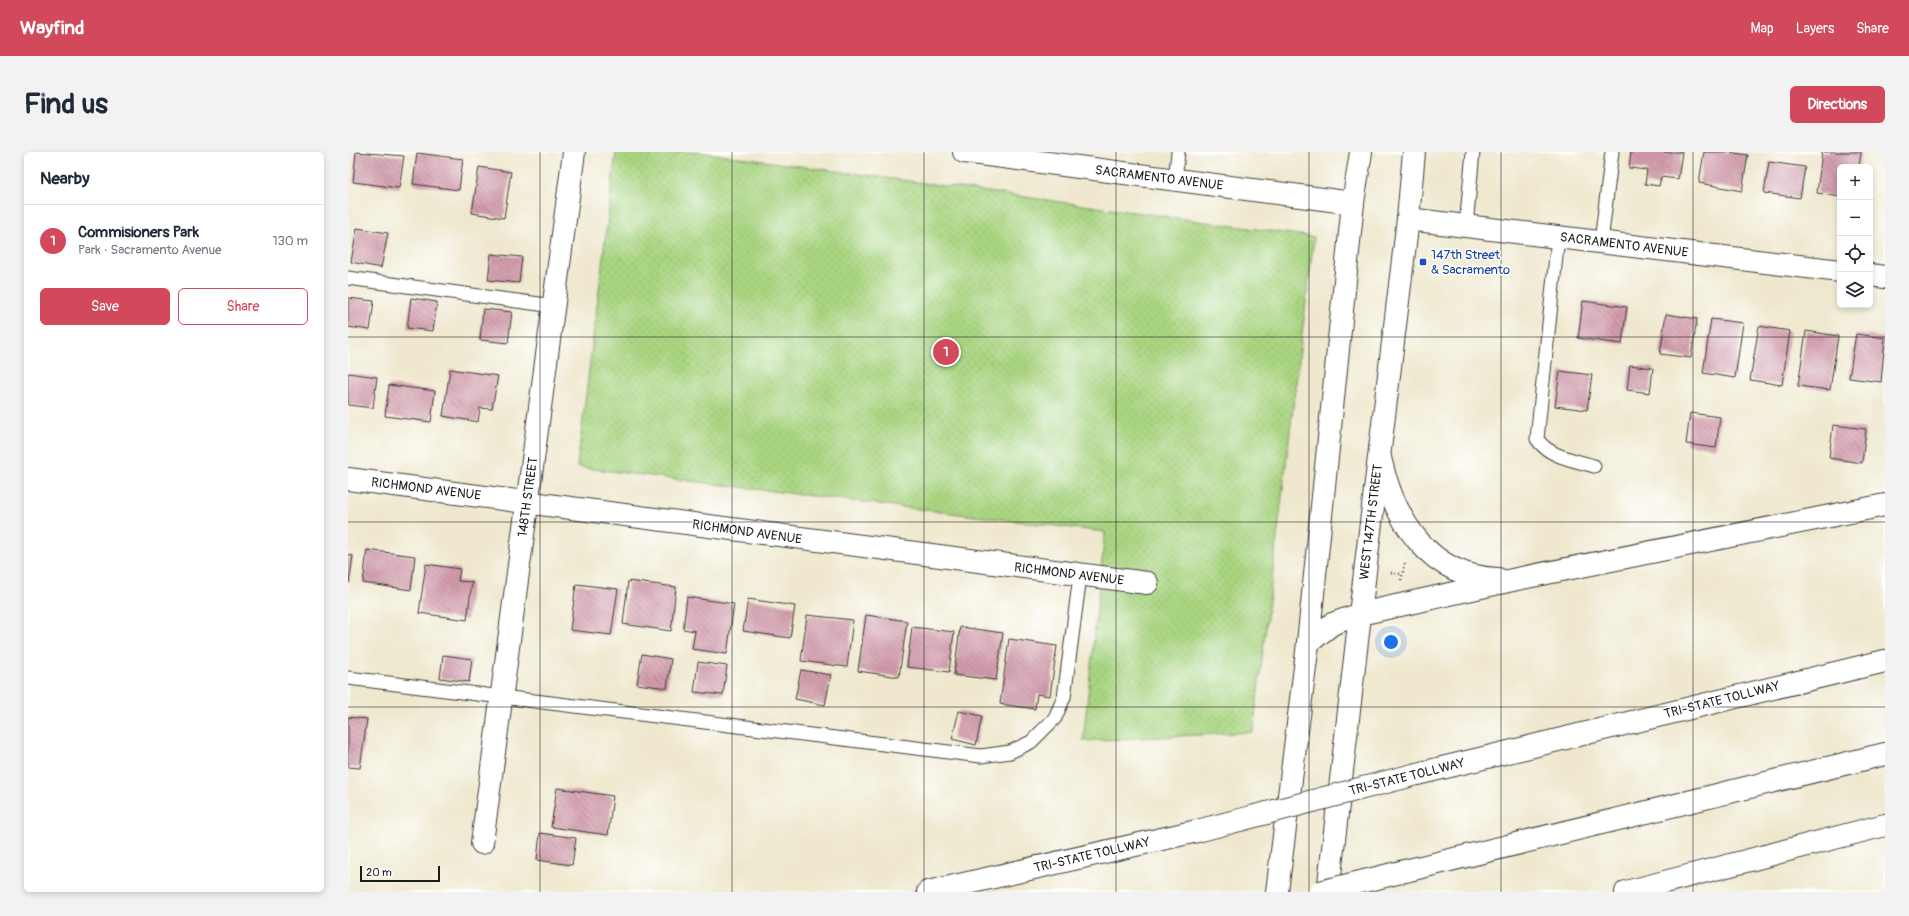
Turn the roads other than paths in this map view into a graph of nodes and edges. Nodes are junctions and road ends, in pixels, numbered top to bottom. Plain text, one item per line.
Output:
1 (574, 152) edge
2 (964, 152) edge
3 (1178, 152) edge
4 (1361, 152) edge
5 (1414, 152) edge
6 (1473, 152) edge
7 (1612, 152) edge
8 (1175, 180) junction
9 (1353, 203) junction
10 (1408, 219) junction
11 (1466, 226) junction
12 (1558, 237) junction
13 (1601, 242) junction
14 (1837, 271) edge
15 (1873, 275) edge
16 (1885, 277) edge
17 (348, 278) edge
18 (554, 306) junction
19 (1380, 458) junction
20 (1594, 466) dead end
21 (348, 479) edge
22 (528, 503) junction
23 (1885, 505) edge
24 (1080, 576) junction
25 (1517, 579) junction
26 (1147, 584) dead end
27 (1360, 614) junction
28 (1308, 643) junction
29 (1885, 661) edge
30 (348, 678) edge
31 (501, 697) junction
32 (1885, 754) edge
33 (1885, 825) edge
34 (482, 843) dead end
35 (928, 892) edge
36 (1277, 892) edge
37 (1320, 892) edge
38 (1328, 892) edge
39 (1626, 892) edge

1 - 18 main road, 148TH STREET
2 - 8 main road, SACRAMENTO AVENUE
3 - 8 lane
4 - 9 main road
5 - 10 main road, WEST 147TH STREET
6 - 11 lane
7 - 13 lane
8 - 9 main road, SACRAMENTO AVENUE
9 - 28 main road
10 - 11 main road, SACRAMENTO AVENUE
10 - 19 main road, WEST 147TH STREET
11 - 12 main road, SACRAMENTO AVENUE
12 - 13 main road, SACRAMENTO AVENUE
12 - 20 lane
13 - 14 main road, SACRAMENTO AVENUE
15 - 16 main road
17 - 18 lane
18 - 22 main road, 148TH STREET
19 - 25 main road
19 - 27 main road, WEST 147TH STREET
21 - 22 main road, RICHMOND AVENUE
22 - 24 main road, RICHMOND AVENUE
22 - 31 main road, 148TH STREET
23 - 25 main road
24 - 26 main road, RICHMOND AVENUE
24 - 31 lane
25 - 27 main road
27 - 28 main road
27 - 38 main road, WEST 147TH STREET
28 - 36 main road
29 - 35 main road, TRI-STATE TOLLWAY, bridge
30 - 31 lane
31 - 34 main road, 148TH STREET
32 - 37 main road, bridge
33 - 39 main road

